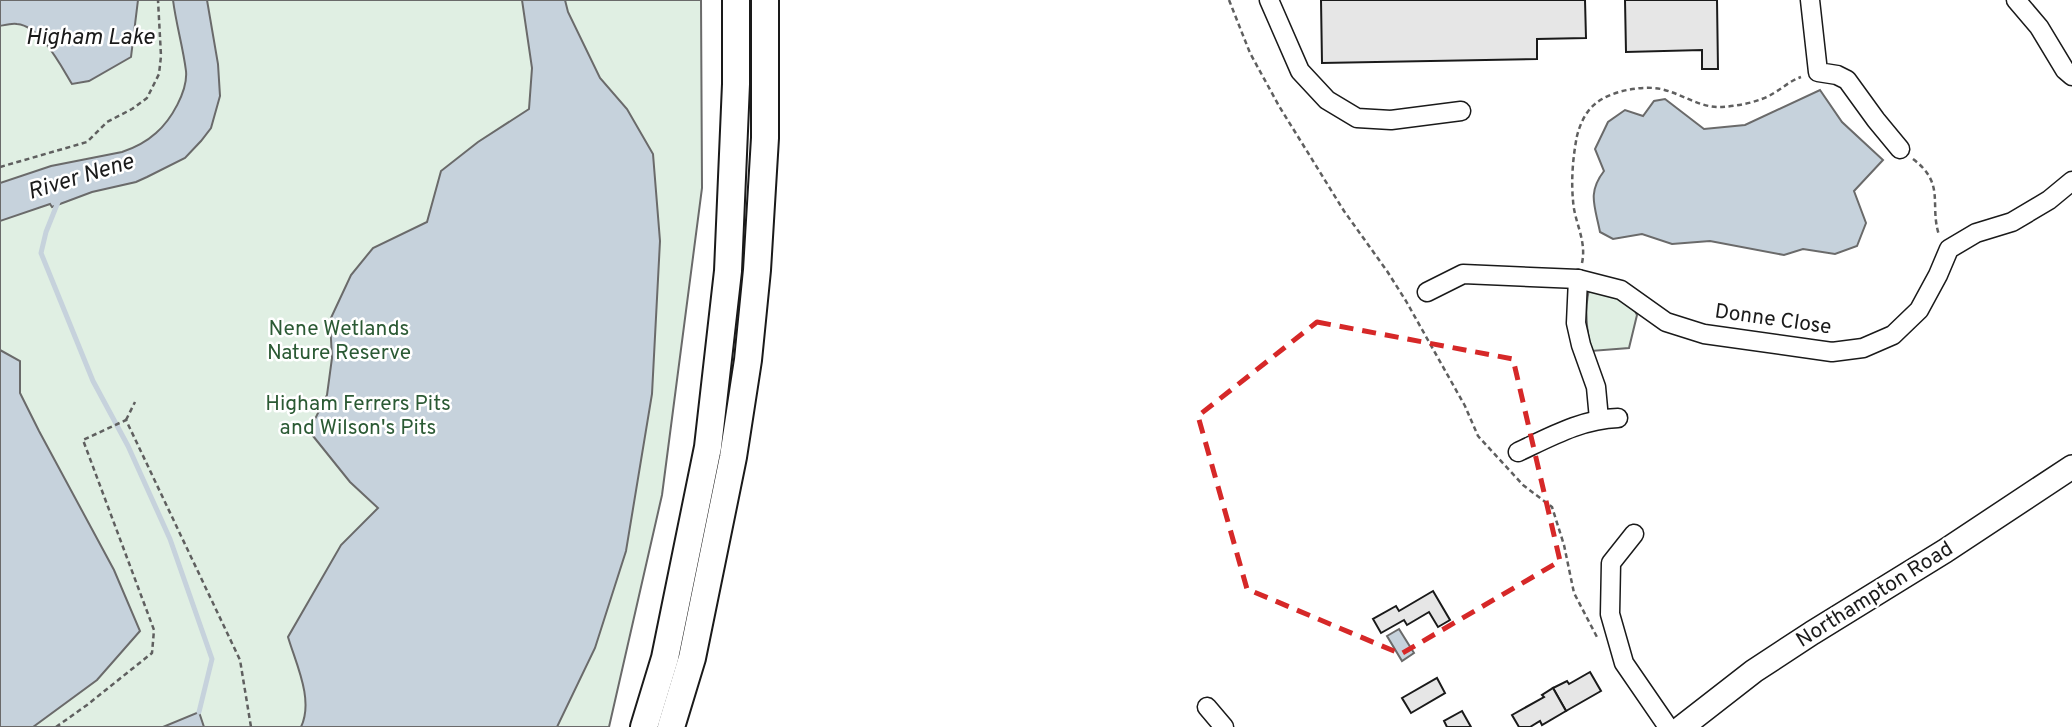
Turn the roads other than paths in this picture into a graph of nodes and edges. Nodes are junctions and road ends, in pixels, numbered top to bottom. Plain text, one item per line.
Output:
1 (736, 0) edge
2 (765, 0) edge
3 (1269, 0) edge
4 (1810, 0) edge
5 (2016, 0) edge
6 (2072, 75) edge
7 (1461, 111) dead end
8 (1900, 149) road end
9 (2072, 181) edge
10 (1578, 279) junction
11 (1427, 292) dead end
12 (1618, 418) dead end
13 (1599, 419) junction
14 (1518, 452) dead end
15 (2072, 467) edge
16 (1634, 534) dead end
17 (1206, 707) dead end
18 (644, 727) edge
19 (671, 727) edge
20 (1224, 727) edge
21 (1668, 727) edge
22 (1682, 727) edge

1 - 18 highway
2 - 19 highway
3 - 7 street
4 - 8 street
5 - 6 street
9 - 10 street, Donne Close
10 - 11 street, Donne Close
10 - 13 street
12 - 13 street
13 - 14 street
15 - 22 main road, Northampton Road
16 - 21 street
17 - 20 street

